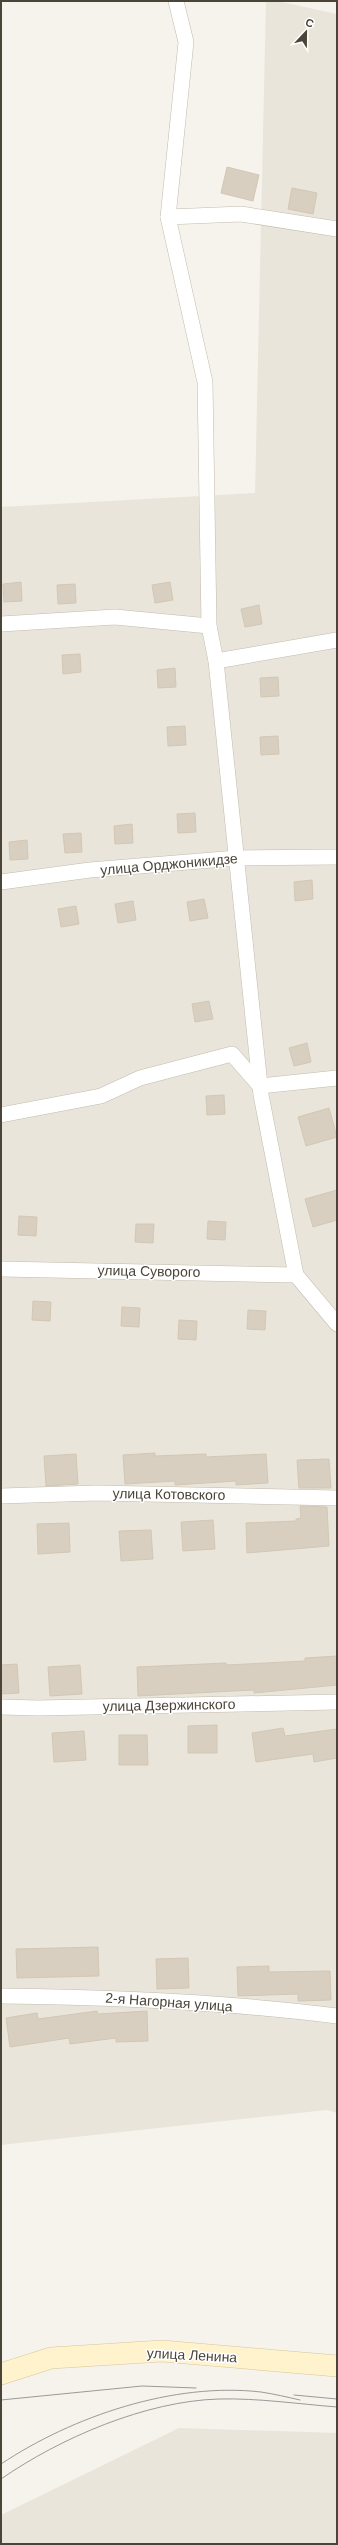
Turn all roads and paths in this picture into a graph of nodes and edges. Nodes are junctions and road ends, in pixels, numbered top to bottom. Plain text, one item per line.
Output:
1 (176, 1) edge
2 (168, 217) junction
3 (337, 229) edge
4 (1, 624) edge
5 (210, 626) junction
6 (337, 640) edge
7 (216, 660) junction
8 (337, 857) edge
9 (237, 858) junction
10 (1, 882) edge
11 (337, 1078) edge
12 (260, 1086) junction
13 (1, 1115) edge
14 (1, 1269) edge
15 (296, 1275) junction
16 (337, 1324) edge
17 (1, 1496) edge
18 (337, 1498) edge
19 (337, 1702) edge
20 (1, 1707) edge
21 (1, 1996) edge
22 (337, 2016) edge
23 (337, 2366) edge
24 (1, 2374) edge

1 - 2 street
2 - 3 street
2 - 5 street
4 - 5 street
5 - 7 street
6 - 7 street
7 - 9 street
8 - 9 street, улица Орджоникидзе
9 - 10 street, улица Орджоникидзе
9 - 12 street
11 - 12 street
12 - 13 street
12 - 15 street
14 - 15 street, улица Суворого
15 - 16 street
17 - 18 street, улица Котовского
19 - 20 street, улица Дзержинского
21 - 22 street, 2-я Нагорная улица
23 - 24 main road, улица Ленина

